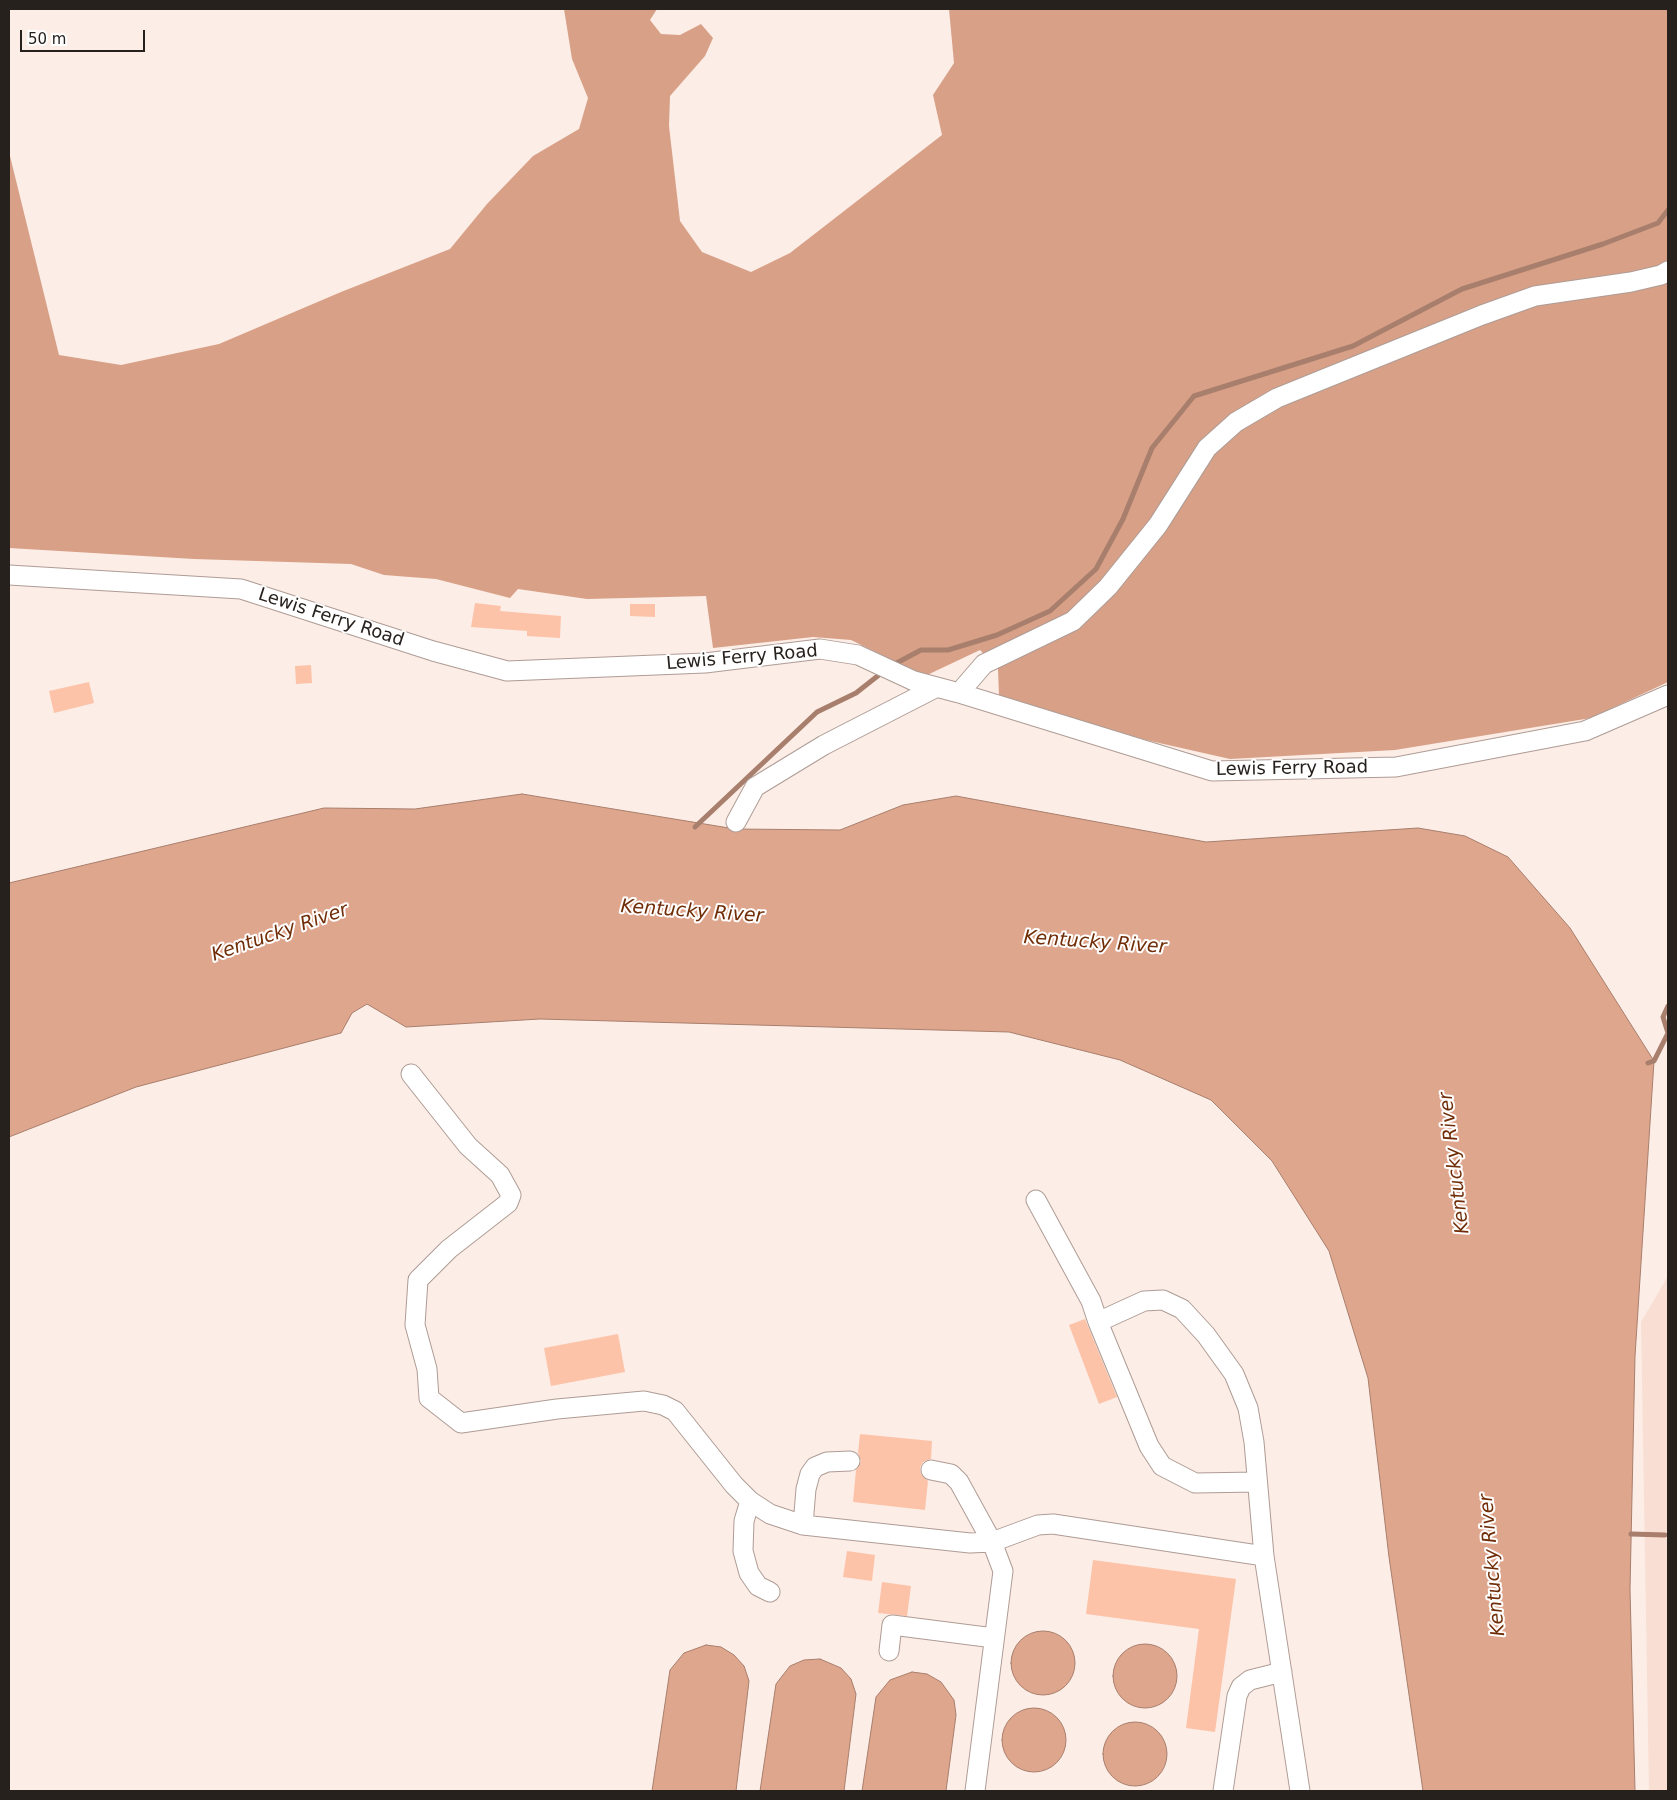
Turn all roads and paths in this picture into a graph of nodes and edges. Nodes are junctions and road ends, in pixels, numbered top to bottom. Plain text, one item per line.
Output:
1 (1668, 271) edge
2 (9, 575) edge
3 (937, 687) junction
4 (959, 693) junction
5 (1668, 695) edge
6 (736, 822) dead end
7 (411, 1074) dead end
8 (1036, 1200) dead end
9 (1098, 1322) junction
10 (850, 1461) dead end
11 (931, 1470) dead end
12 (1257, 1482) junction
13 (750, 1501) junction
14 (804, 1525) junction
15 (992, 1542) junction
16 (1264, 1556) junction
17 (770, 1592) dead end
18 (994, 1638) junction
19 (889, 1652) dead end
20 (1282, 1672) junction
21 (975, 1791) edge
22 (1224, 1791) edge
23 (1300, 1791) edge

1 - 4 street
2 - 3 street, Lewis Ferry Road
3 - 4 street, Lewis Ferry Road
3 - 6 street
4 - 5 street, Lewis Ferry Road
7 - 13 street
8 - 9 street
9 - 12 street
9 - 12 street
10 - 14 street
11 - 15 street
12 - 16 street
13 - 14 street
13 - 17 street
14 - 15 street
15 - 16 street
15 - 18 street
16 - 20 street
18 - 19 street
18 - 21 street
20 - 22 street
20 - 23 street

